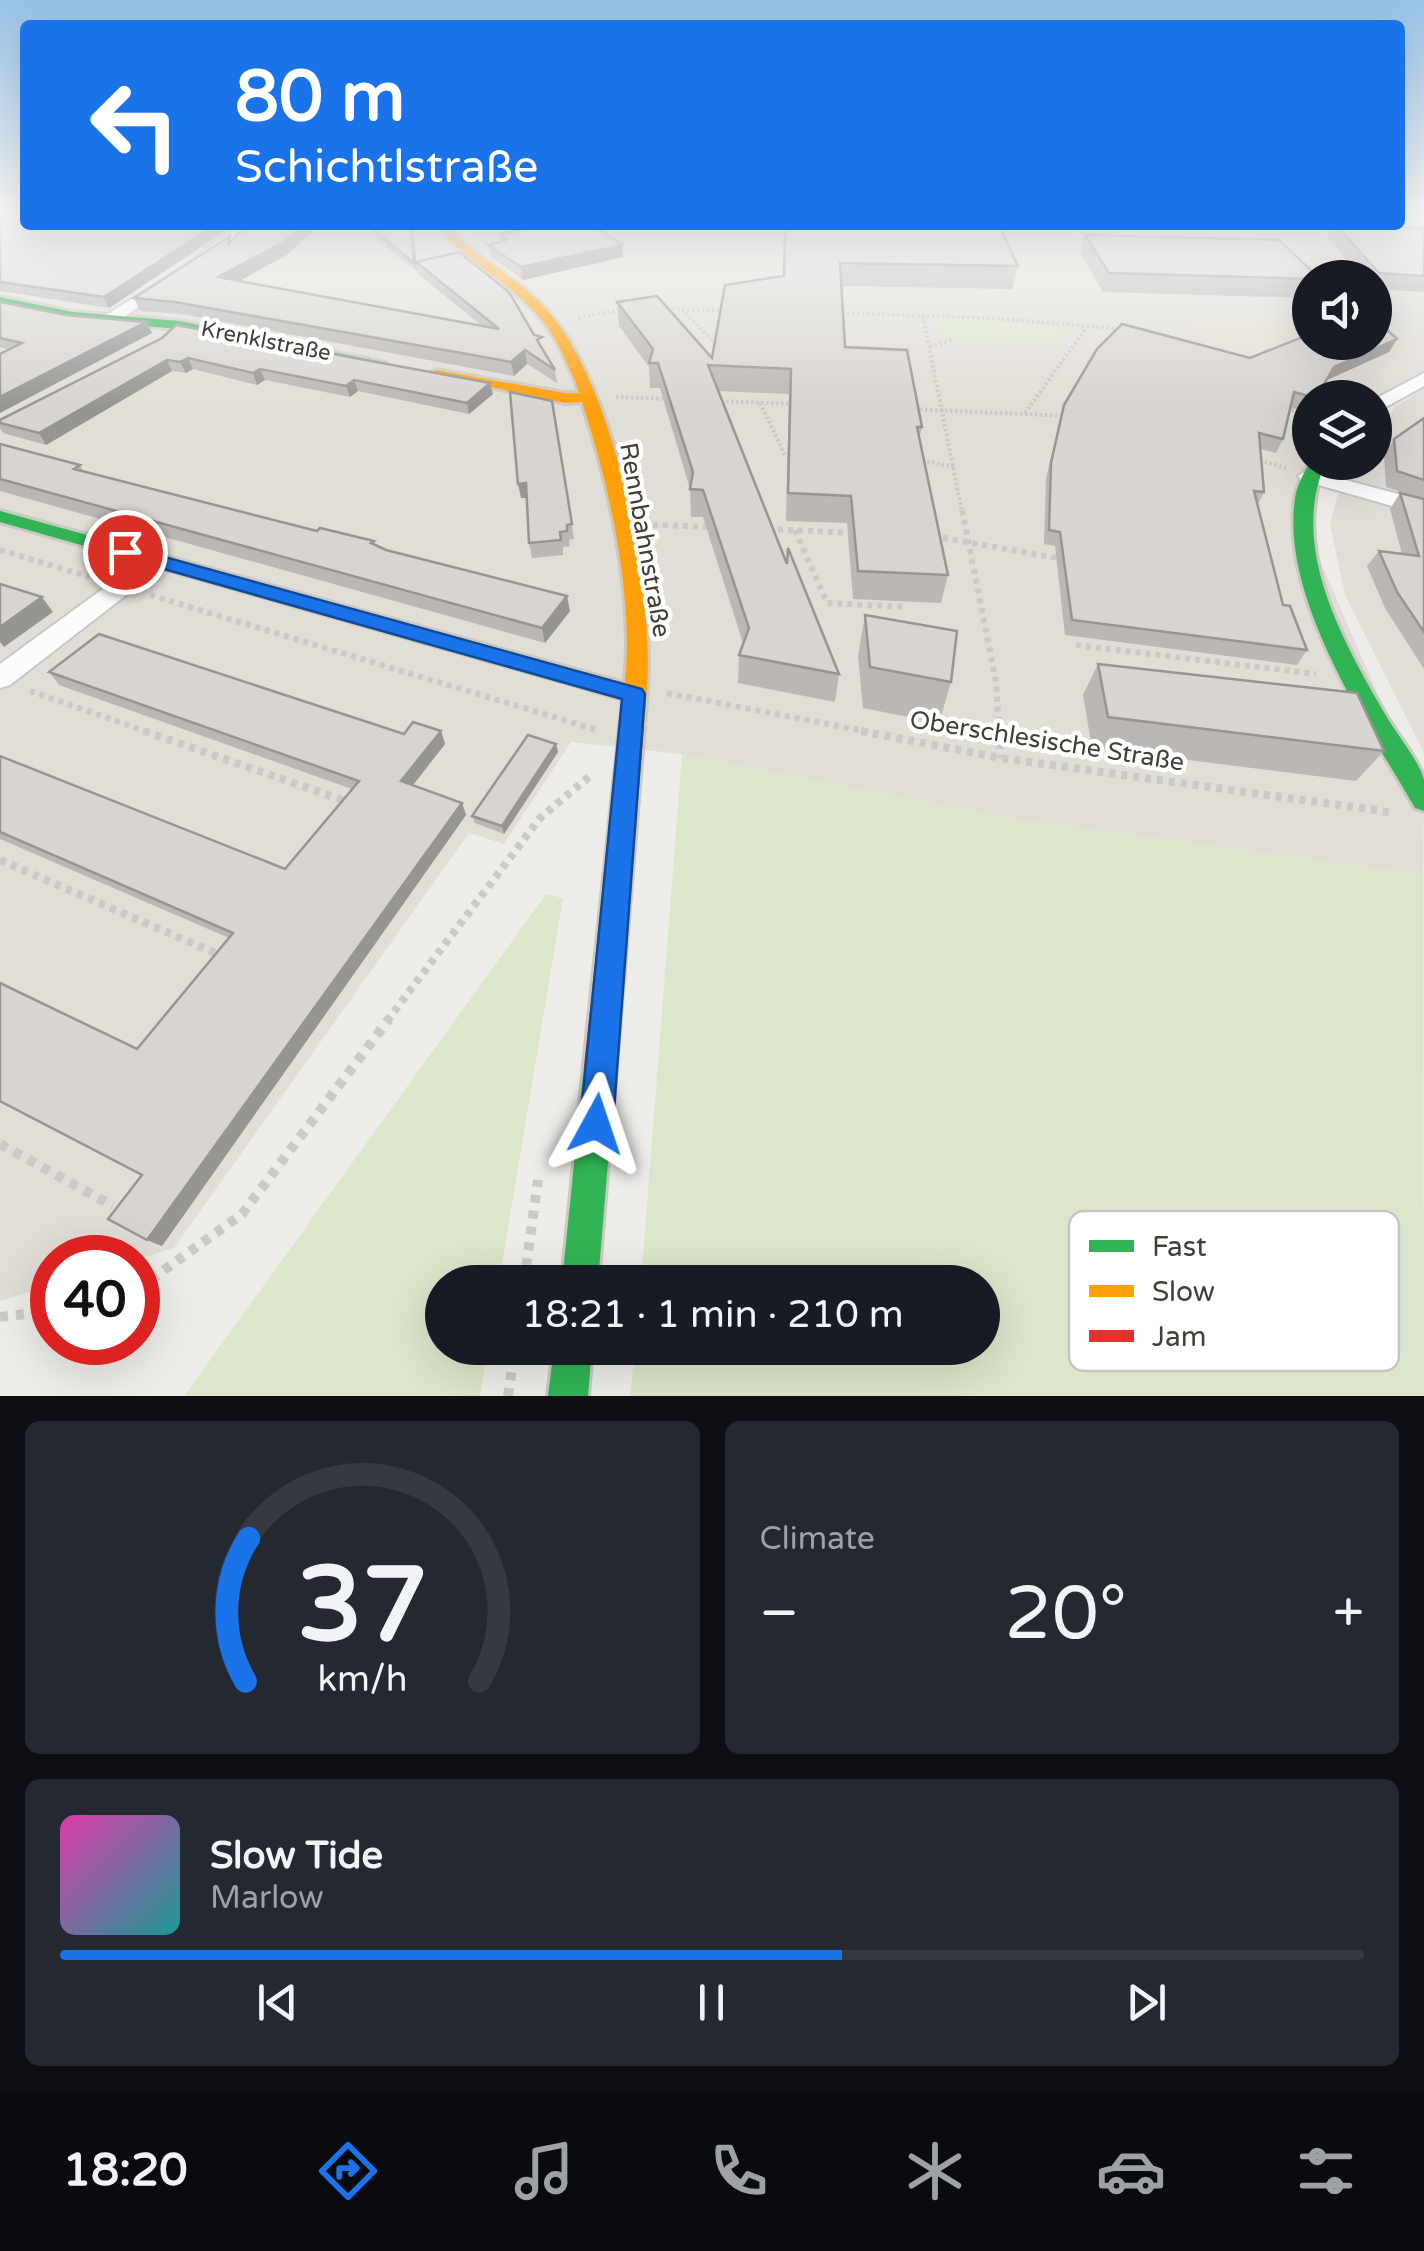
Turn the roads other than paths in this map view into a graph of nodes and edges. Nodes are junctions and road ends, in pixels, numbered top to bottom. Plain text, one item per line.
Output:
1 (176, 277) edge
2 (499, 277) edge
3 (0, 300) edge
4 (109, 320) junction
5 (180, 325) junction
6 (159, 341) edge
7 (1424, 378) edge
8 (589, 397) junction
9 (1392, 397) edge
10 (1311, 480) edge
11 (1328, 480) edge
12 (1424, 508) edge
13 (0, 516) edge
14 (157, 560) junction
15 (9, 682) edge
16 (634, 694) junction
17 (1415, 809) edge
18 (582, 1265) edge
19 (571, 1365) edge
20 (568, 1396) edge

1 - 4 street
2 - 8 street, Rennbahnstraße
3 - 4 street, Krenklstraße
4 - 5 street, Krenklstraße
5 - 6 street
5 - 8 street, Krenklstraße
7 - 9 street
8 - 16 street, Rennbahnstraße
10 - 17 street
11 - 12 street
13 - 14 street
14 - 15 street
14 - 16 street
16 - 18 street, Rennbahnstraße
19 - 20 street

